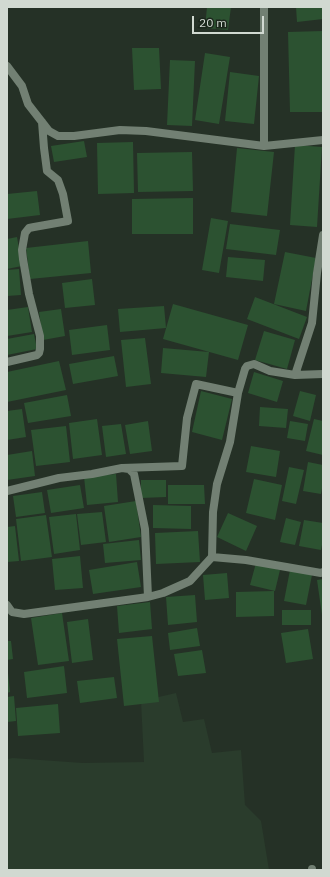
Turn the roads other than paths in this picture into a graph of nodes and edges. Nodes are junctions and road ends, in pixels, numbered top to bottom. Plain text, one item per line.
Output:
1 (264, 7) edge
2 (7, 66) edge
3 (42, 122) junction
4 (323, 140) edge
5 (264, 146) junction
6 (323, 235) edge
7 (7, 362) edge
8 (323, 374) edge
9 (295, 375) junction
10 (238, 393) junction
11 (122, 468) junction
12 (7, 492) edge
13 (212, 557) junction
14 (323, 572) edge
15 (148, 597) junction
16 (7, 605) edge

1 - 5 street
2 - 3 street
3 - 5 street
3 - 7 street
4 - 5 street
6 - 9 street
8 - 9 street
9 - 10 street
10 - 11 street
10 - 13 street
11 - 12 street
11 - 15 street
13 - 14 street
13 - 15 street
15 - 16 street

